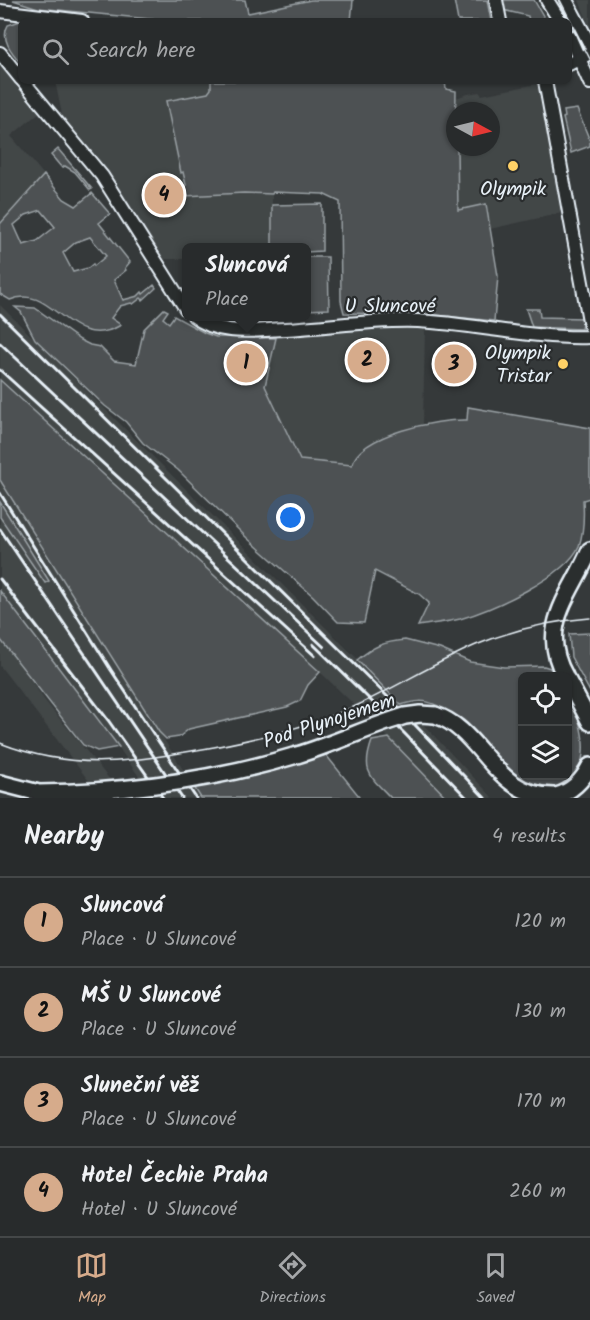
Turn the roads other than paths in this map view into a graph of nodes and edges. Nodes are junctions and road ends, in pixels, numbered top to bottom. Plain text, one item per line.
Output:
1 (496, 0) edge
2 (547, 0) edge
3 (566, 0) edge
4 (0, 11) edge
5 (57, 18) edge
6 (499, 18) edge
7 (558, 18) edge
8 (572, 42) edge
9 (590, 45) edge
10 (0, 53) edge
11 (580, 59) edge
12 (18, 75) edge
13 (590, 83) edge
14 (25, 84) edge
15 (546, 84) edge
16 (182, 303) edge
17 (202, 321) edge
18 (590, 326) edge
19 (590, 337) edge
20 (590, 550) edge
21 (563, 672) edge
22 (572, 690) edge
23 (590, 722) edge
24 (590, 766) edge
25 (0, 783) edge
26 (0, 794) edge
27 (32, 796) edge

1 - 6 street
2 - 7 street
3 - 9 street
4 - 5 street
8 - 11 street
10 - 12 street
11 - 13 street
14 - 16 street
15 - 18 street
17 - 19 street, U Sluncové
20 - 21 main road
22 - 23 main road
24 - 27 main road, Pod Plynojemem, bridge
25 - 27 main road
26 - 27 main road, Pod Plynojemem

